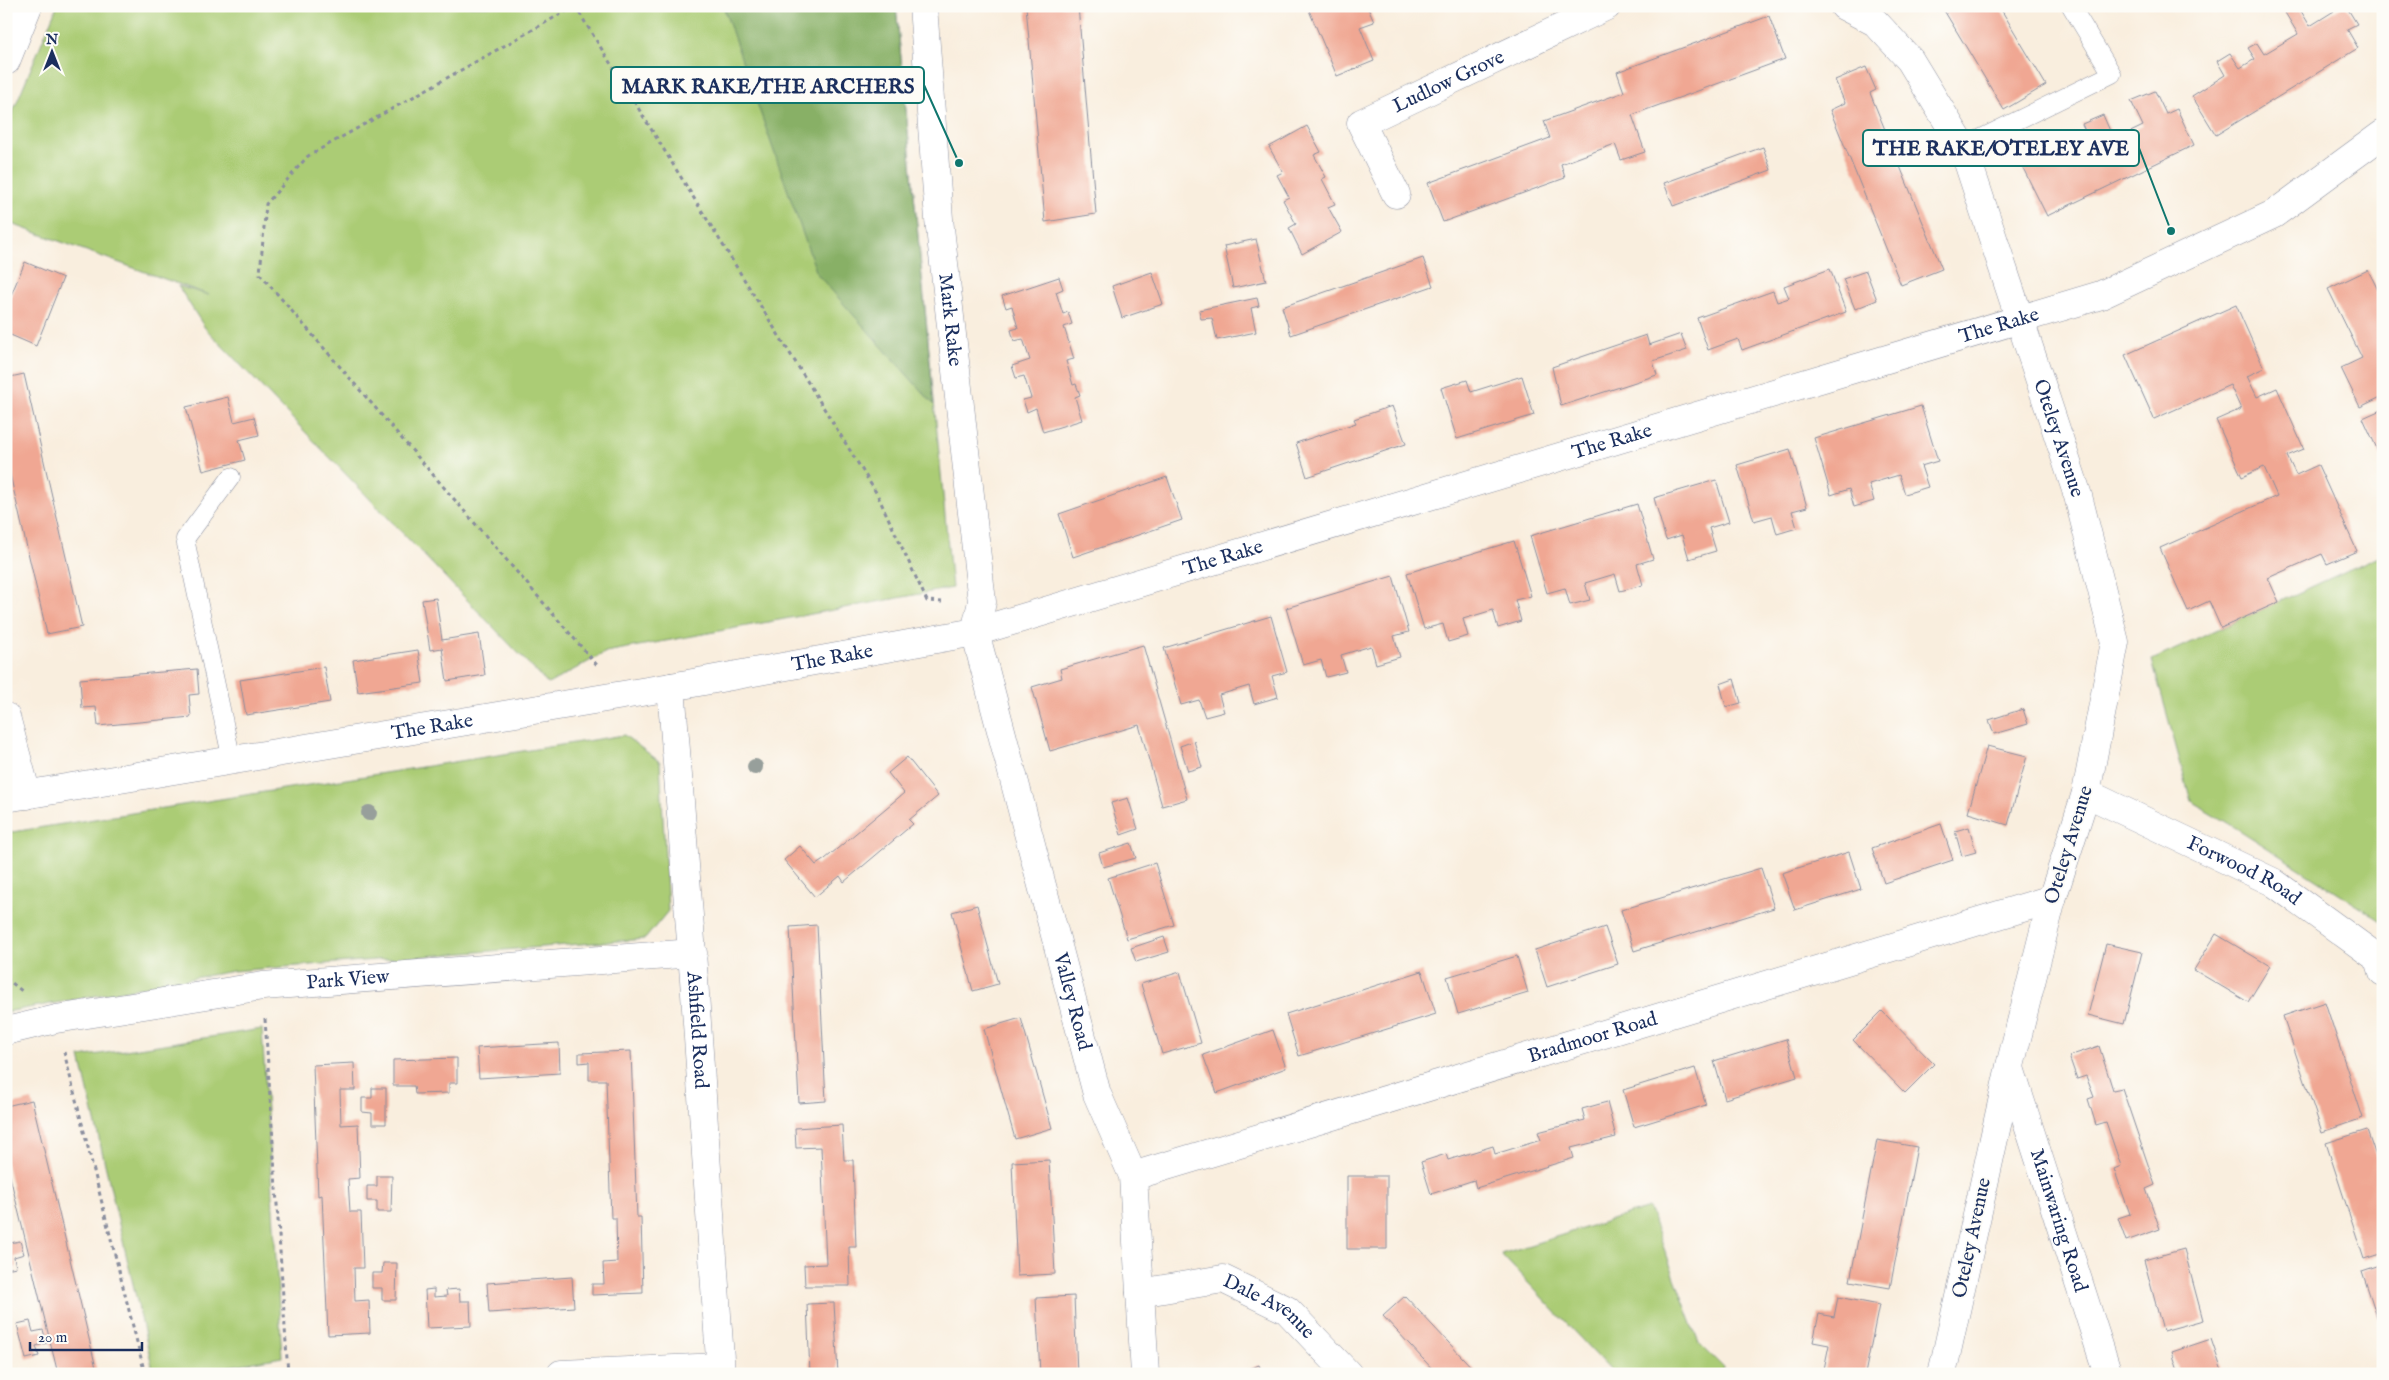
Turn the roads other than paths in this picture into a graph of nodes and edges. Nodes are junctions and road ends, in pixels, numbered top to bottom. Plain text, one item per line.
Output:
1 (28, 6) edge
2 (923, 6) edge
3 (1607, 6) edge
4 (1844, 6) edge
5 (2071, 6) edge
6 (6, 61) edge
7 (2383, 134) edge
8 (1963, 147) junction
9 (1396, 194) dead end
10 (2020, 320) junction
11 (232, 477) dead end
12 (975, 632) junction
13 (671, 687) junction
14 (6, 717) edge
15 (232, 761) junction
16 (2086, 793) junction
17 (17, 796) edge
18 (2052, 899) junction
19 (692, 953) junction
20 (2383, 972) edge
21 (6, 1031) edge
22 (2010, 1066) junction
23 (1132, 1176) junction
24 (1140, 1293) junction
25 (721, 1370) edge
26 (561, 1374) edge
27 (1145, 1374) edge
28 (1348, 1374) edge
29 (1942, 1374) edge
30 (2108, 1374) edge

1 - 6 street
2 - 12 street, Mark Rake
3 - 9 street, Ludlow Grove
4 - 8 street
5 - 8 lane
7 - 10 street, The Rake
8 - 10 street
10 - 12 street, The Rake
10 - 16 street, Oteley Avenue
11 - 15 lane
12 - 13 street, The Rake
12 - 23 street, Valley Road
13 - 15 street, The Rake
13 - 19 street, Ashfield Road
14 - 17 street
15 - 17 street, The Rake
16 - 18 street, Oteley Avenue
16 - 20 street, Forwood Road
18 - 22 street, Oteley Avenue
18 - 23 street, Bradmoor Road
19 - 21 street, Park View
19 - 25 street, Ashfield Road
22 - 29 street, Oteley Avenue
22 - 30 street, Mainwaring Road
23 - 24 street, Valley Road
24 - 27 street, Valley Road
24 - 28 street, Dale Avenue
25 - 26 street

